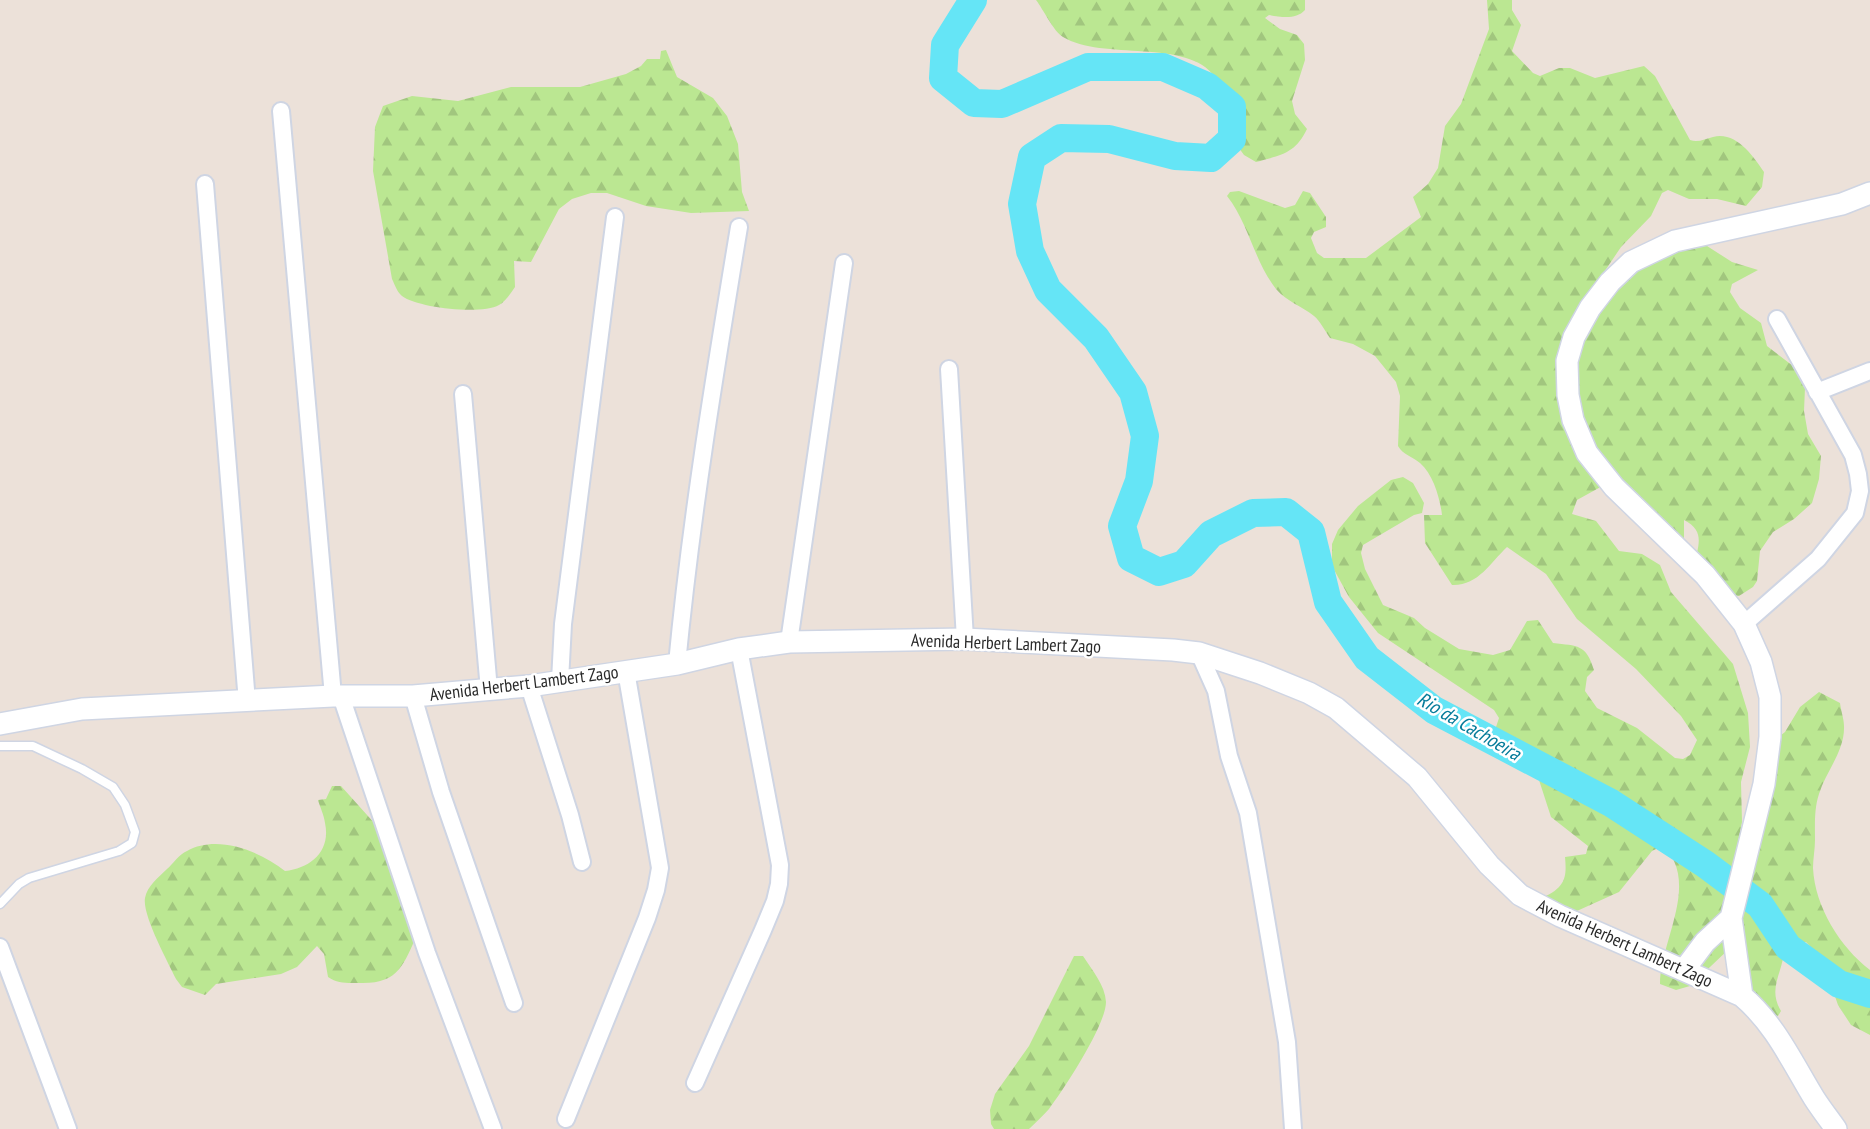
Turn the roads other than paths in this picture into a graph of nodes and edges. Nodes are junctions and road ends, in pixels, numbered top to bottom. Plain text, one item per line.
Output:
1 (281, 111) dead end
2 (205, 184) dead end
3 (1870, 193) edge
4 (615, 217) dead end
5 (739, 227) dead end
6 (844, 263) dead end
7 (1777, 319) dead end
8 (949, 369) dead end
9 (1870, 371) edge
10 (1817, 392) junction
11 (463, 394) dead end
12 (1744, 624) junction
13 (965, 639) junction
14 (789, 642) junction
15 (739, 649) junction
16 (1199, 653) junction
17 (677, 664) junction
18 (626, 671) junction
19 (560, 681) junction
20 (529, 686) junction
21 (489, 690) junction
22 (337, 696) junction
23 (413, 696) junction
24 (247, 702) junction
25 (0, 724) edge
26 (0, 746) edge
27 (582, 862) dead end
28 (0, 904) edge
29 (1733, 911) junction
30 (0, 947) edge
31 (1684, 970) junction
32 (1742, 996) junction
33 (514, 1003) dead end
34 (695, 1083) dead end
35 (566, 1119) dead end
36 (68, 1129) edge
37 (493, 1129) edge
38 (1293, 1129) edge
39 (1836, 1129) edge

1 - 22 street
2 - 24 street
3 - 12 street
4 - 19 street
5 - 17 street
6 - 14 street
7 - 10 street
8 - 13 street
9 - 10 street
10 - 12 street
11 - 21 street
12 - 29 street
13 - 14 street, Avenida Herbert Lambert Zago
13 - 16 street, Avenida Herbert Lambert Zago
14 - 15 street, Avenida Herbert Lambert Zago
15 - 17 street, Avenida Herbert Lambert Zago
15 - 34 street
16 - 31 street, Avenida Herbert Lambert Zago
16 - 38 street
17 - 18 street, Avenida Herbert Lambert Zago
18 - 19 street, Avenida Herbert Lambert Zago
18 - 35 street
19 - 20 street, Avenida Herbert Lambert Zago
20 - 21 street, Avenida Herbert Lambert Zago
20 - 27 street
21 - 23 street, Avenida Herbert Lambert Zago
22 - 23 street, Avenida Herbert Lambert Zago
22 - 24 street, Avenida Herbert Lambert Zago
22 - 37 street
23 - 33 street
24 - 25 street, Avenida Herbert Lambert Zago
26 - 28 lane
29 - 31 street
29 - 32 street
30 - 36 street
31 - 32 street, Avenida Herbert Lambert Zago
32 - 39 street, Avenida Herbert Lambert Zago

